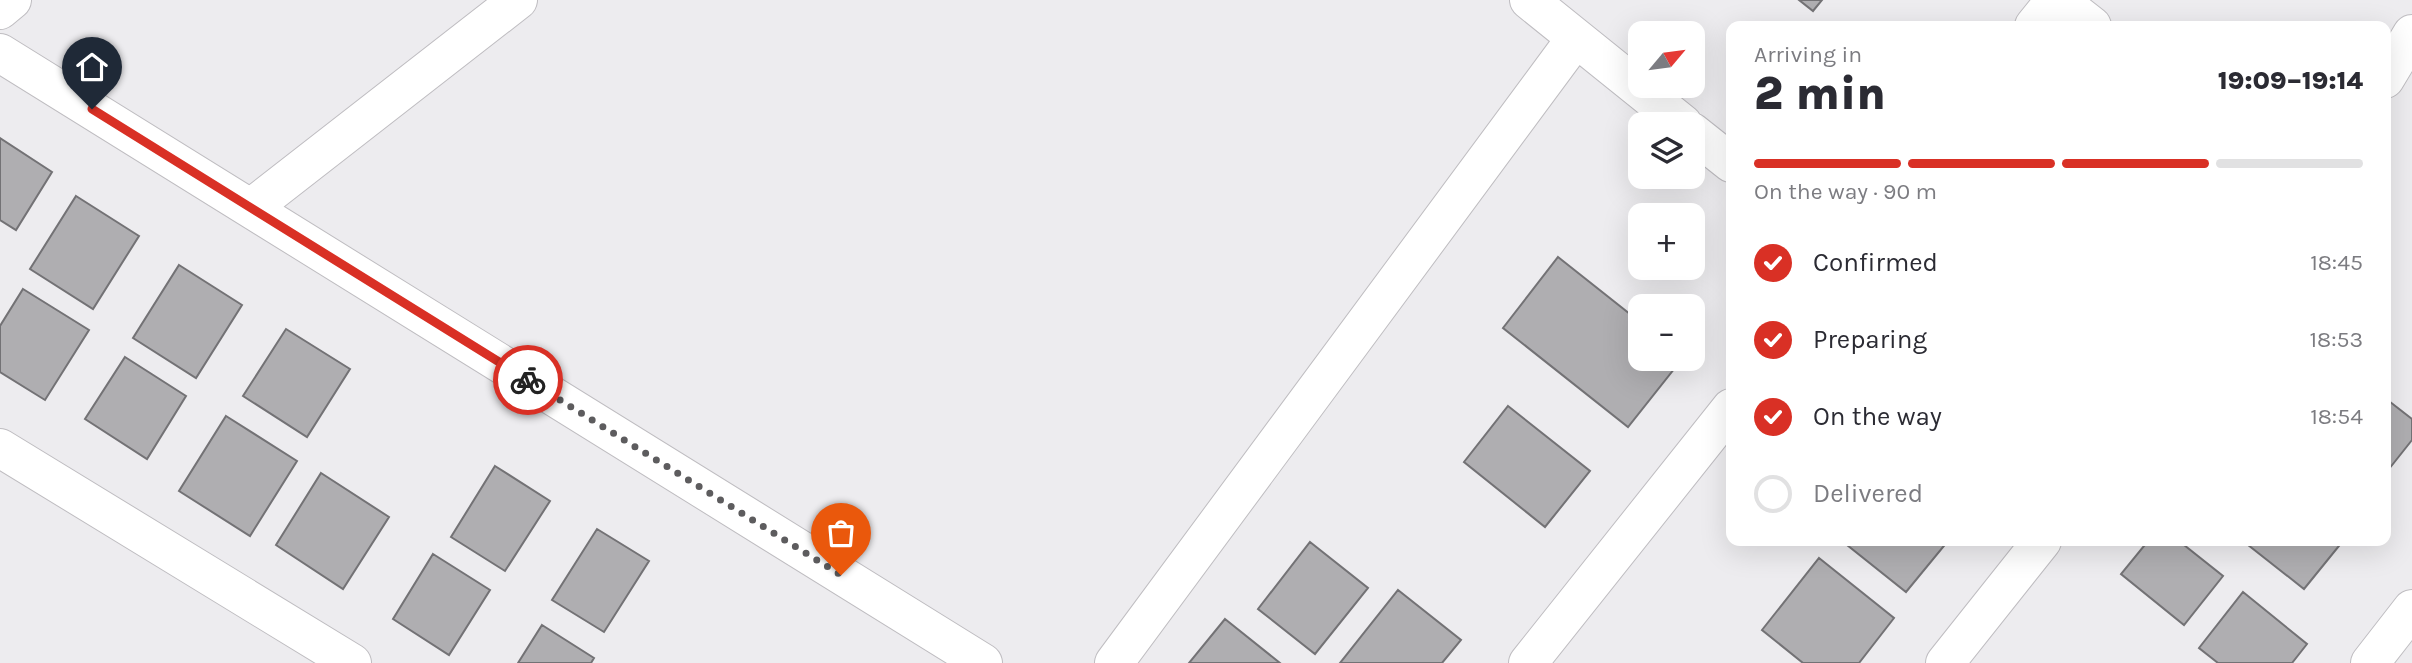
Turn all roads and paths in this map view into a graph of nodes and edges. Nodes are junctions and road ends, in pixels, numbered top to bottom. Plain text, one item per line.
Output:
1 (12, 0) edge
2 (518, 0) edge
3 (1529, 0) edge
4 (2057, 0) edge
5 (0, 10) edge
6 (2038, 21) edge
7 (2085, 21) edge
8 (2412, 34) edge
9 (1576, 38) junction
10 (0, 53) edge
11 (2391, 69) edge
12 (1668, 112) edge
13 (1705, 142) edge
14 (1726, 159) edge
15 (251, 208) junction
16 (1726, 414) edge
17 (0, 448) edge
18 (2038, 546) edge
19 (2412, 609) edge
20 (352, 663) edge
21 (983, 663) edge
22 (1114, 663) edge
23 (1528, 663) edge
24 (1945, 663) edge
25 (2370, 663) edge

1 - 5 street
2 - 15 street
3 - 9 street
4 - 6 street
4 - 7 street
8 - 11 street
9 - 12 street
9 - 22 street
10 - 15 street
13 - 14 street
15 - 21 street
16 - 23 street
17 - 20 street
18 - 24 street
19 - 25 street

